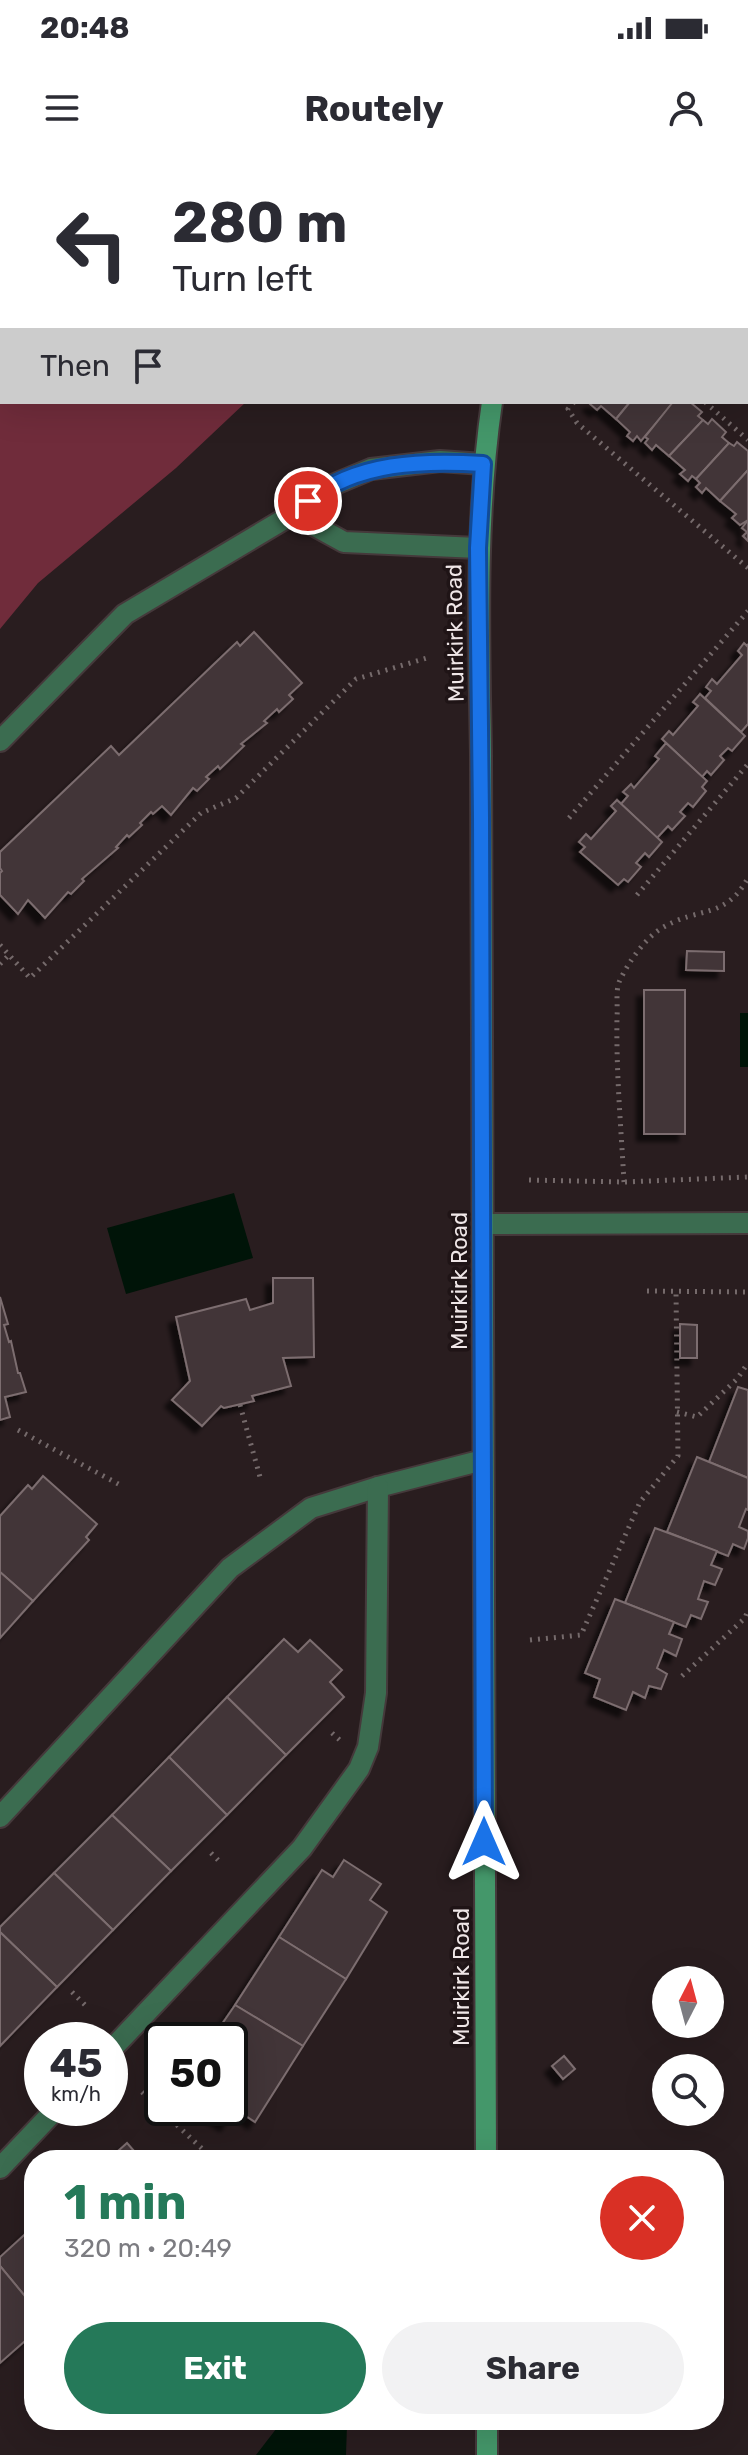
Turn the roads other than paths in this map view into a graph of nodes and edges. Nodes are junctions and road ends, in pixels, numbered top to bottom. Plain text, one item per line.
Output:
1 (492, 404) edge
2 (483, 464) junction
3 (293, 514) junction
4 (478, 548) junction
5 (0, 741) edge
6 (748, 1223) edge
7 (483, 1224) junction
8 (483, 1460) junction
9 (378, 1487) junction
10 (0, 1817) edge
11 (128, 2032) edge
12 (40, 2126) edge
13 (486, 2150) edge
14 (0, 2168) edge
15 (487, 2430) edge
16 (487, 2455) edge

1 - 2 main road, Muirkirk Road
2 - 3 lane
2 - 4 main road, Muirkirk Road
3 - 4 lane
3 - 5 lane
4 - 7 main road, Muirkirk Road
6 - 7 lane
7 - 8 main road, Muirkirk Road
8 - 9 lane
8 - 13 main road, Muirkirk Road
9 - 10 lane
9 - 11 lane
12 - 14 lane
15 - 16 main road

